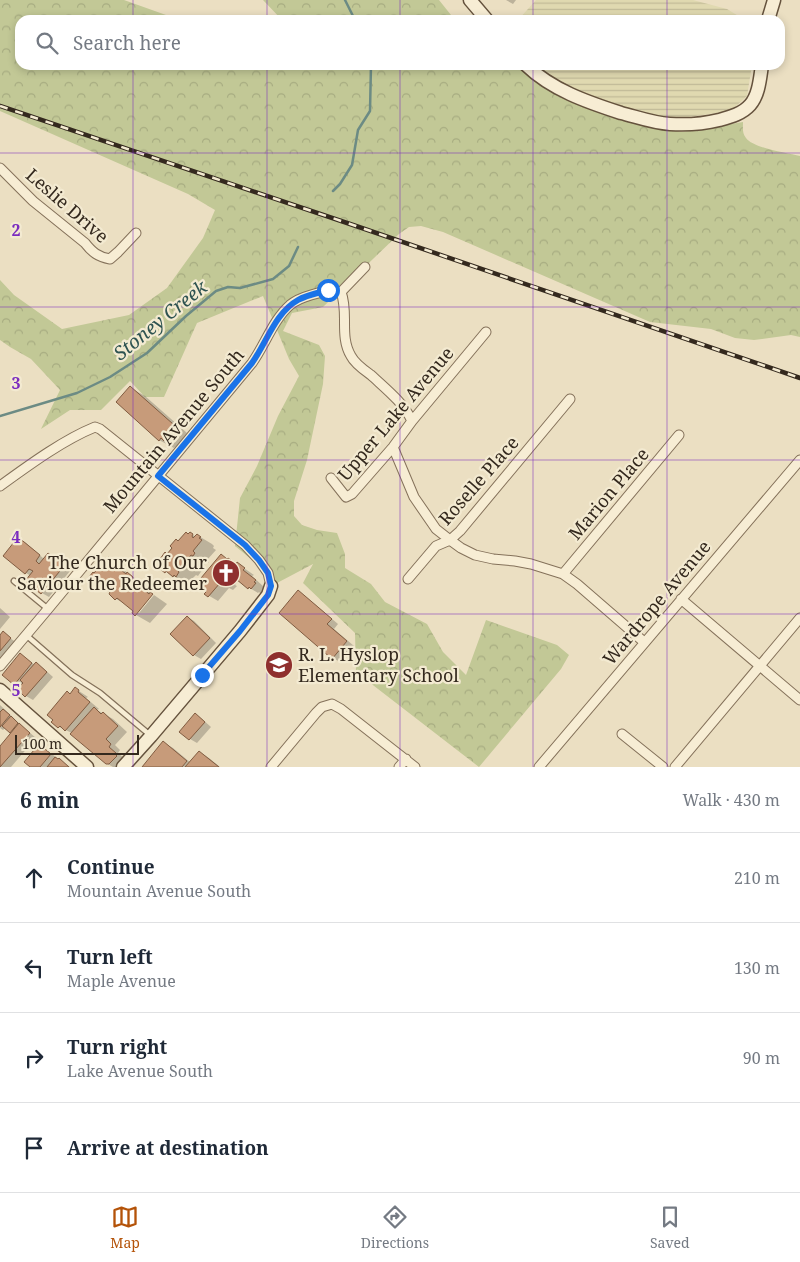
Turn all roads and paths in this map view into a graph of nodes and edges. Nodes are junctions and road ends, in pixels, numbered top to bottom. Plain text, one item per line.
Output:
1 (470, 0) edge
2 (774, 0) edge
3 (483, 15) edge
4 (770, 15) edge
5 (531, 70) edge
6 (761, 70) edge
7 (0, 168) edge
8 (136, 233) dead end
9 (365, 266) dead end
10 (341, 292) junction
11 (486, 332) dead end
12 (570, 399) dead end
13 (412, 421) junction
14 (679, 435) dead end
15 (393, 447) junction
16 (800, 460) edge
17 (158, 476) junction
18 (331, 478) dead end
19 (0, 486) edge
20 (450, 540) junction
21 (563, 574) junction
22 (408, 578) dead end
23 (14, 581) dead end
24 (271, 586) joint
25 (682, 599) junction
26 (48, 609) junction
27 (800, 618) edge
28 (25, 635) junction
29 (644, 642) junction
30 (0, 666) edge
31 (761, 666) junction
32 (0, 690) edge
33 (800, 700) edge
34 (622, 734) dead end
35 (151, 736) junction
36 (406, 759) junction
37 (88, 767) edge
38 (123, 767) edge
39 (271, 767) edge
40 (400, 767) edge
41 (416, 767) edge
42 (539, 767) edge
43 (663, 767) edge
44 (675, 767) edge

1 - 3 main road
2 - 4 main road
5 - 6 main road
7 - 8 street, Leslie Drive
9 - 10 street
10 - 13 street
10 - 17 street, Mountain Avenue South
11 - 13 street, Upper Lake Avenue
12 - 20 street, Roselle Place
13 - 15 street, Upper Lake Avenue
14 - 21 street, Marion Place
15 - 18 street, Upper Lake Avenue
15 - 20 street
16 - 25 street, Wardrope Avenue
17 - 19 street
17 - 24 street
17 - 26 street, Mountain Avenue South
20 - 21 street
20 - 22 street, Roselle Place
21 - 29 street
23 - 26 lane
24 - 35 main road
25 - 29 street, Wardrope Avenue
25 - 31 street
26 - 28 street, Mountain Avenue South
27 - 31 street
28 - 30 street, Mountain Avenue South
28 - 35 lane
29 - 42 street, Wardrope Avenue
31 - 33 street
31 - 44 street
32 - 37 main road
34 - 43 street
35 - 38 main road
36 - 39 street
36 - 40 street
36 - 41 street

